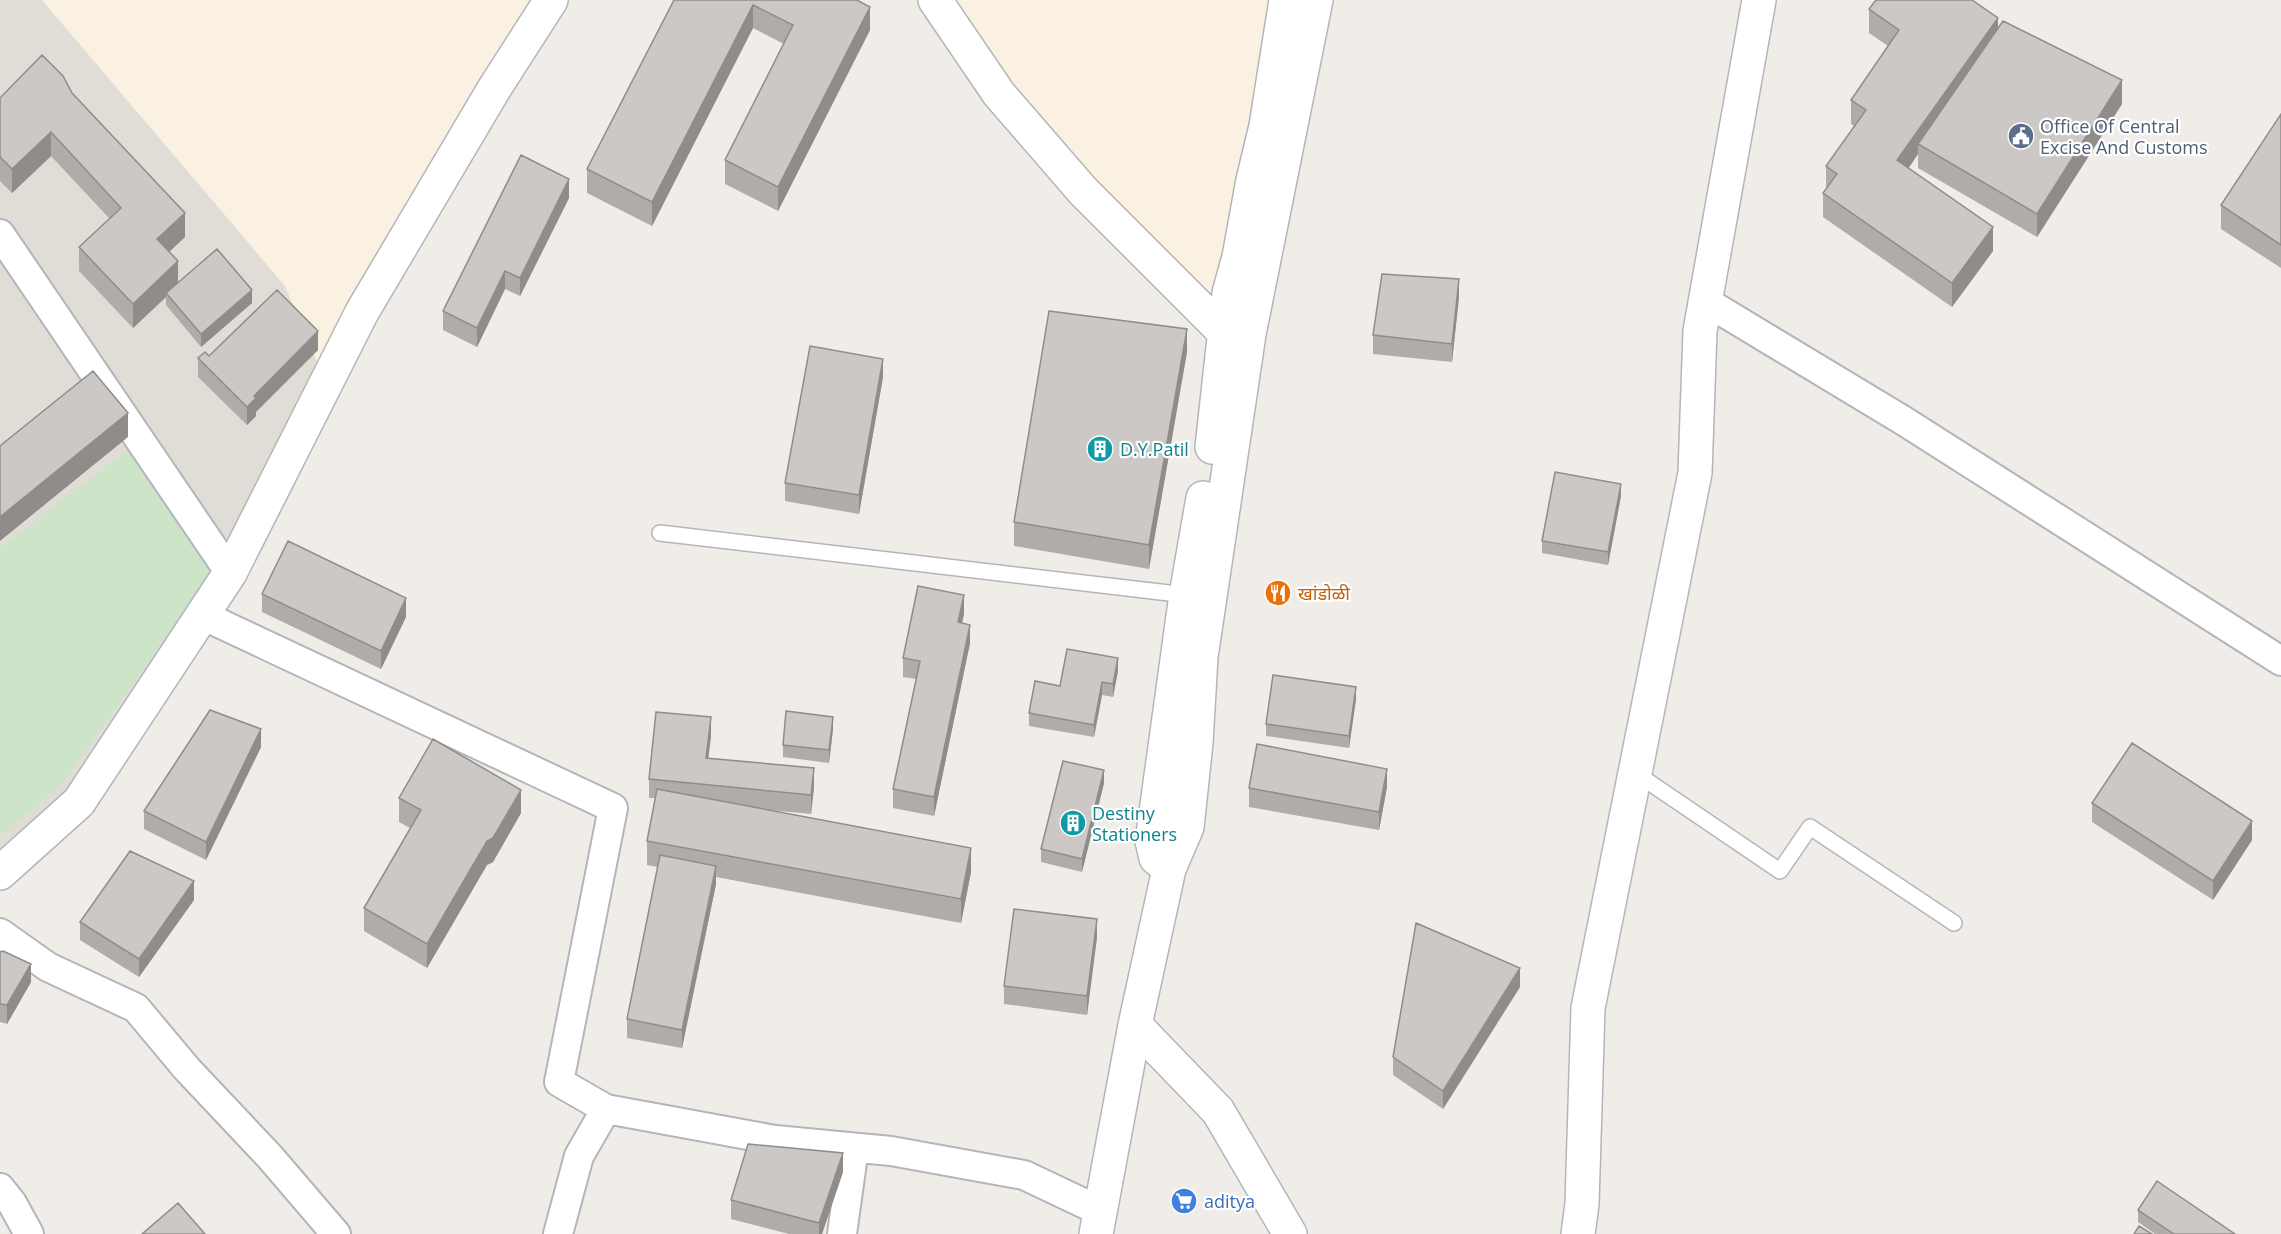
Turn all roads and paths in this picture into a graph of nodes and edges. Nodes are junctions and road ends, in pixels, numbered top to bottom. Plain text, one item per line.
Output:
1 (551, 0) edge
2 (935, 0) edge
3 (1286, 0) edge
4 (1317, 0) edge
5 (1759, 0) edge
6 (0, 234) edge
7 (1705, 301) junction
8 (1236, 332) junction
9 (660, 533) dead end
10 (230, 573) junction
11 (1186, 594) junction
12 (202, 615) junction
13 (2281, 661) edge
14 (1634, 772) junction
15 (1169, 869) junction
16 (0, 873) edge
17 (1954, 923) dead end
18 (0, 933) edge
19 (1135, 1026) junction
20 (606, 1109) junction
21 (854, 1148) junction
22 (0, 1188) edge
23 (1098, 1222) edge
24 (29, 1234) edge
25 (336, 1234) edge
26 (558, 1234) edge
27 (842, 1234) edge
28 (1290, 1234) edge
29 (1578, 1234) edge

1 - 10 street
2 - 8 street
3 - 8 street
4 - 8 street
5 - 7 street
6 - 10 street
7 - 13 street
7 - 14 street
8 - 11 street
8 - 15 street
9 - 11 lane
10 - 12 street
11 - 15 street
12 - 16 street
12 - 20 street
14 - 17 lane
14 - 29 street
15 - 19 street
18 - 25 street
19 - 23 street
19 - 28 street
20 - 21 street
20 - 26 street
21 - 23 street
21 - 27 street
22 - 24 street

